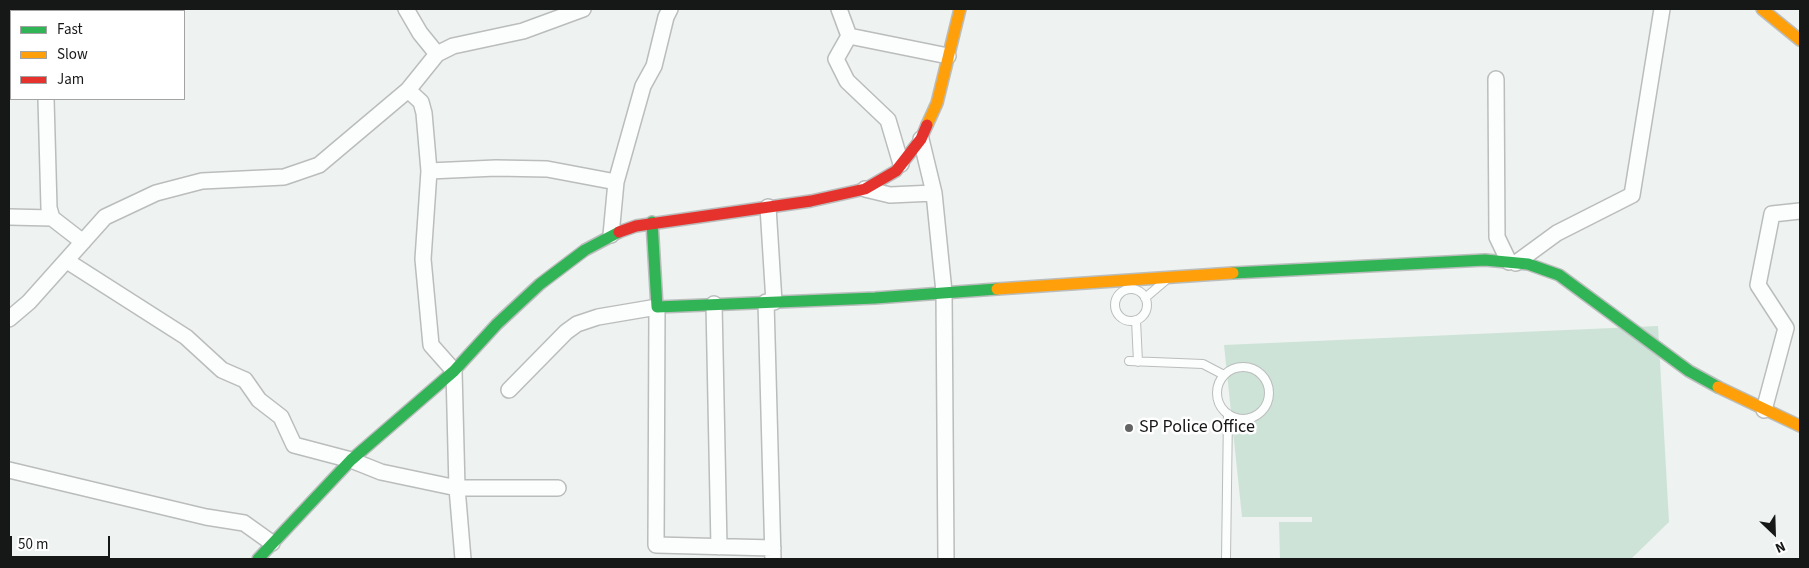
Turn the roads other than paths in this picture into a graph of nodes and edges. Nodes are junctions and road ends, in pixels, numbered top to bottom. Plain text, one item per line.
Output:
1 (406, 9) edge
2 (583, 9) edge
3 (670, 9) edge
4 (839, 9) edge
5 (960, 9) edge
6 (1662, 9) edge
7 (1762, 9) edge
8 (848, 36) junction
9 (1800, 40) edge
10 (437, 54) junction
11 (948, 56) junction
12 (1496, 79) dead end
13 (408, 90) junction
14 (46, 100) edge
15 (921, 139) junction
16 (901, 164) junction
17 (429, 171) junction
18 (616, 182) junction
19 (865, 189) junction
20 (934, 193) junction
21 (768, 207) junction
22 (1800, 211) edge
23 (9, 217) edge
24 (52, 218) junction
25 (652, 222) junction
26 (612, 235) junction
27 (83, 242) junction
28 (67, 261) junction
29 (1512, 263) junction
30 (1171, 277) junction
31 (1101, 281) junction
32 (944, 292) junction
33 (1116, 298) junction
34 (1145, 298) junction
35 (770, 302) junction
36 (714, 304) junction
37 (657, 307) junction
38 (9, 319) edge
39 (1136, 320) junction
40 (1129, 361) dead end
41 (1138, 362) junction
42 (454, 371) junction
43 (1224, 375) junction
44 (510, 390) dead end
45 (1764, 410) junction
46 (1228, 414) junction
47 (1800, 426) edge
48 (351, 460) junction
49 (9, 470) edge
50 (457, 488) junction
51 (558, 488) dead end
52 (272, 543) junction
53 (719, 547) junction
54 (773, 554) edge
55 (258, 559) edge
56 (463, 559) edge
57 (946, 559) edge
58 (1226, 559) edge

1 - 10 street
2 - 10 street
3 - 18 street
4 - 8 street
5 - 11 street
6 - 29 street
7 - 9 street
8 - 11 street
8 - 16 street
10 - 13 street
11 - 15 street
12 - 29 street
13 - 17 street
13 - 27 street
14 - 24 street
15 - 16 street
15 - 20 street
16 - 19 street
17 - 18 street
17 - 42 street
18 - 26 street
19 - 20 street
19 - 21 street
20 - 32 street
21 - 25 street
21 - 35 street
22 - 45 street
23 - 24 street
24 - 27 street
25 - 26 street
25 - 37 street
26 - 42 street
27 - 28 street
28 - 38 street
28 - 48 street
29 - 30 street
29 - 45 street
30 - 31 street
30 - 34 lane
31 - 32 street
31 - 33 lane
32 - 35 street
32 - 57 street
33 - 34 lane
33 - 39 lane
34 - 39 lane
35 - 36 street
35 - 54 street
36 - 37 street
36 - 53 street
37 - 44 street
37 - 53 street
39 - 41 lane
40 - 41 lane
41 - 43 lane
42 - 48 street
42 - 50 street
43 - 46 lane
43 - 46 lane
45 - 47 street
46 - 58 lane
48 - 50 street
48 - 52 street
49 - 52 street
50 - 51 street
50 - 56 street
52 - 55 street
53 - 54 street

